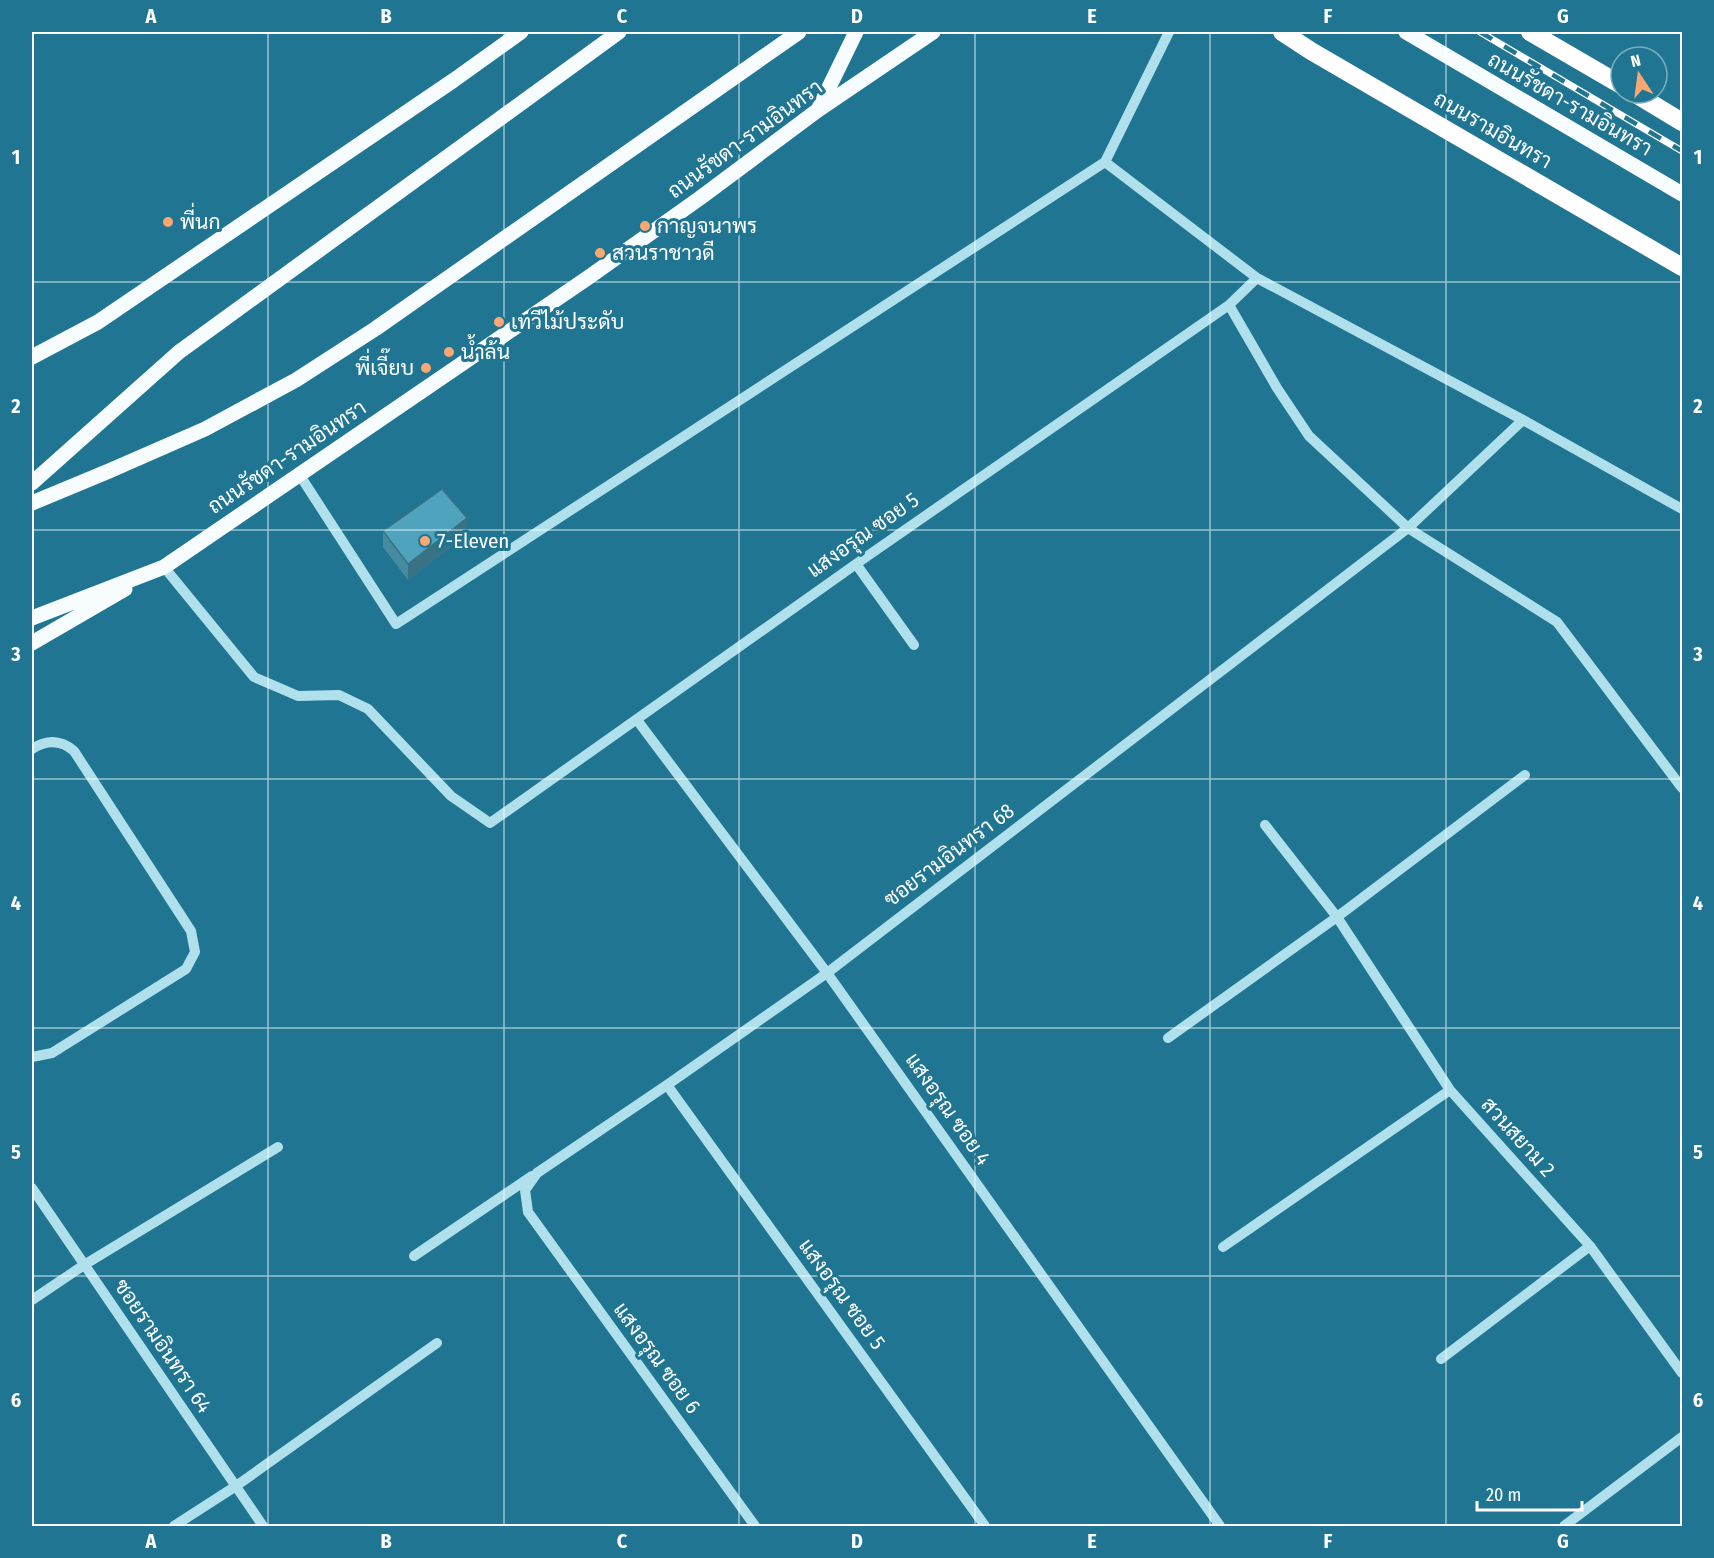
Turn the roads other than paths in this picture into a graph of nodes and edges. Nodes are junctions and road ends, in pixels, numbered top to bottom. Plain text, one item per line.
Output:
1 (521, 32) edge
2 (619, 32) edge
3 (799, 32) edge
4 (856, 32) edge
5 (933, 32) edge
6 (1169, 32) edge
7 (1282, 32) edge
8 (1310, 32) edge
9 (1406, 32) edge
10 (1530, 32) edge
11 (1311, 51) junction
12 (1609, 78) edge
13 (1654, 105) edge
14 (818, 110) junction
15 (1683, 122) edge
16 (1105, 162) junction
17 (1683, 194) edge
18 (1683, 267) edge
19 (1257, 278) junction
20 (1229, 305) junction
21 (32, 357) edge
22 (1522, 420) junction
23 (299, 474) junction
24 (32, 483) edge
25 (32, 503) edge
26 (1683, 509) edge
27 (1408, 528) junction
28 (856, 564) junction
29 (164, 567) junction
30 (32, 618) edge
31 (32, 643) edge
32 (914, 645) dead end
33 (637, 720) junction
34 (32, 749) edge
35 (1525, 776) dead end
36 (1683, 789) edge
37 (1265, 825) dead end
38 (1337, 917) junction
39 (827, 973) junction
40 (1168, 1038) dead end
41 (32, 1057) edge
42 (667, 1085) junction
43 (1450, 1090) junction
44 (278, 1147) dead end
45 (537, 1173) junction
46 (32, 1188) edge
47 (1590, 1246) junction
48 (1223, 1247) dead end
49 (414, 1256) dead end
50 (84, 1265) junction
51 (32, 1300) edge
52 (437, 1343) dead end
53 (1441, 1359) dead end
54 (1683, 1373) edge
55 (1683, 1437) edge
56 (236, 1486) junction
57 (174, 1527) edge
58 (263, 1527) edge
59 (755, 1527) edge
60 (986, 1527) edge
61 (1220, 1527) edge
62 (1563, 1527) edge

1 - 21 main road
2 - 24 main road
3 - 25 main road
4 - 14 main road
5 - 14 main road, ถนนรัชดา-รามอินทรา
6 - 16 street
7 - 11 highway, ถนนรามอินทรา
8 - 11 highway
9 - 17 main road, ถนนรัชดา-รามอินทรา
10 - 12 highway
11 - 18 highway, ถนนรามอินทรา
13 - 15 highway
14 - 23 main road, ถนนรัชดา-รามอินทรา
16 - 19 street
16 - 23 street
19 - 20 street, แสงอรุณ ซอย 5
19 - 22 street
20 - 27 street
20 - 28 street, แสงอรุณ ซอย 5
22 - 26 street
22 - 27 street, ซอยรามอินทรา 68
23 - 29 main road, ถนนรัชดา-รามอินทรา
27 - 36 street
27 - 39 street, ซอยรามอินทรา 68
28 - 32 street
28 - 33 street, แสงอรุณ ซอย 5
29 - 30 main road, ถนนรัชดา-รามอินทรา
29 - 31 main road
29 - 33 street, แสงอรุณ ซอย 5
33 - 39 street, แสงอรุณ ซอย 4
34 - 41 street
35 - 38 street
37 - 38 street, สวนสยาม 2
38 - 40 street
38 - 43 street, สวนสยาม 2
39 - 42 street, ซอยรามอินทรา 68
39 - 61 street, แสงอรุณ ซอย 4
42 - 45 street, ซอยรามอินทรา 68
42 - 60 street, แสงอรุณ ซอย 5
43 - 47 street, สวนสยาม 2
43 - 48 street
44 - 50 street
45 - 49 street, ซอยรามอินทรา 68
45 - 59 street, แสงอรุณ ซอย 6
46 - 50 street, ซอยรามอินทรา 64
47 - 53 street
47 - 54 street, สวนสยาม 2
50 - 51 street
50 - 56 street, ซอยรามอินทรา 64
52 - 56 street
55 - 62 street
56 - 57 street
56 - 58 street, ซอยรามอินทรา 64

